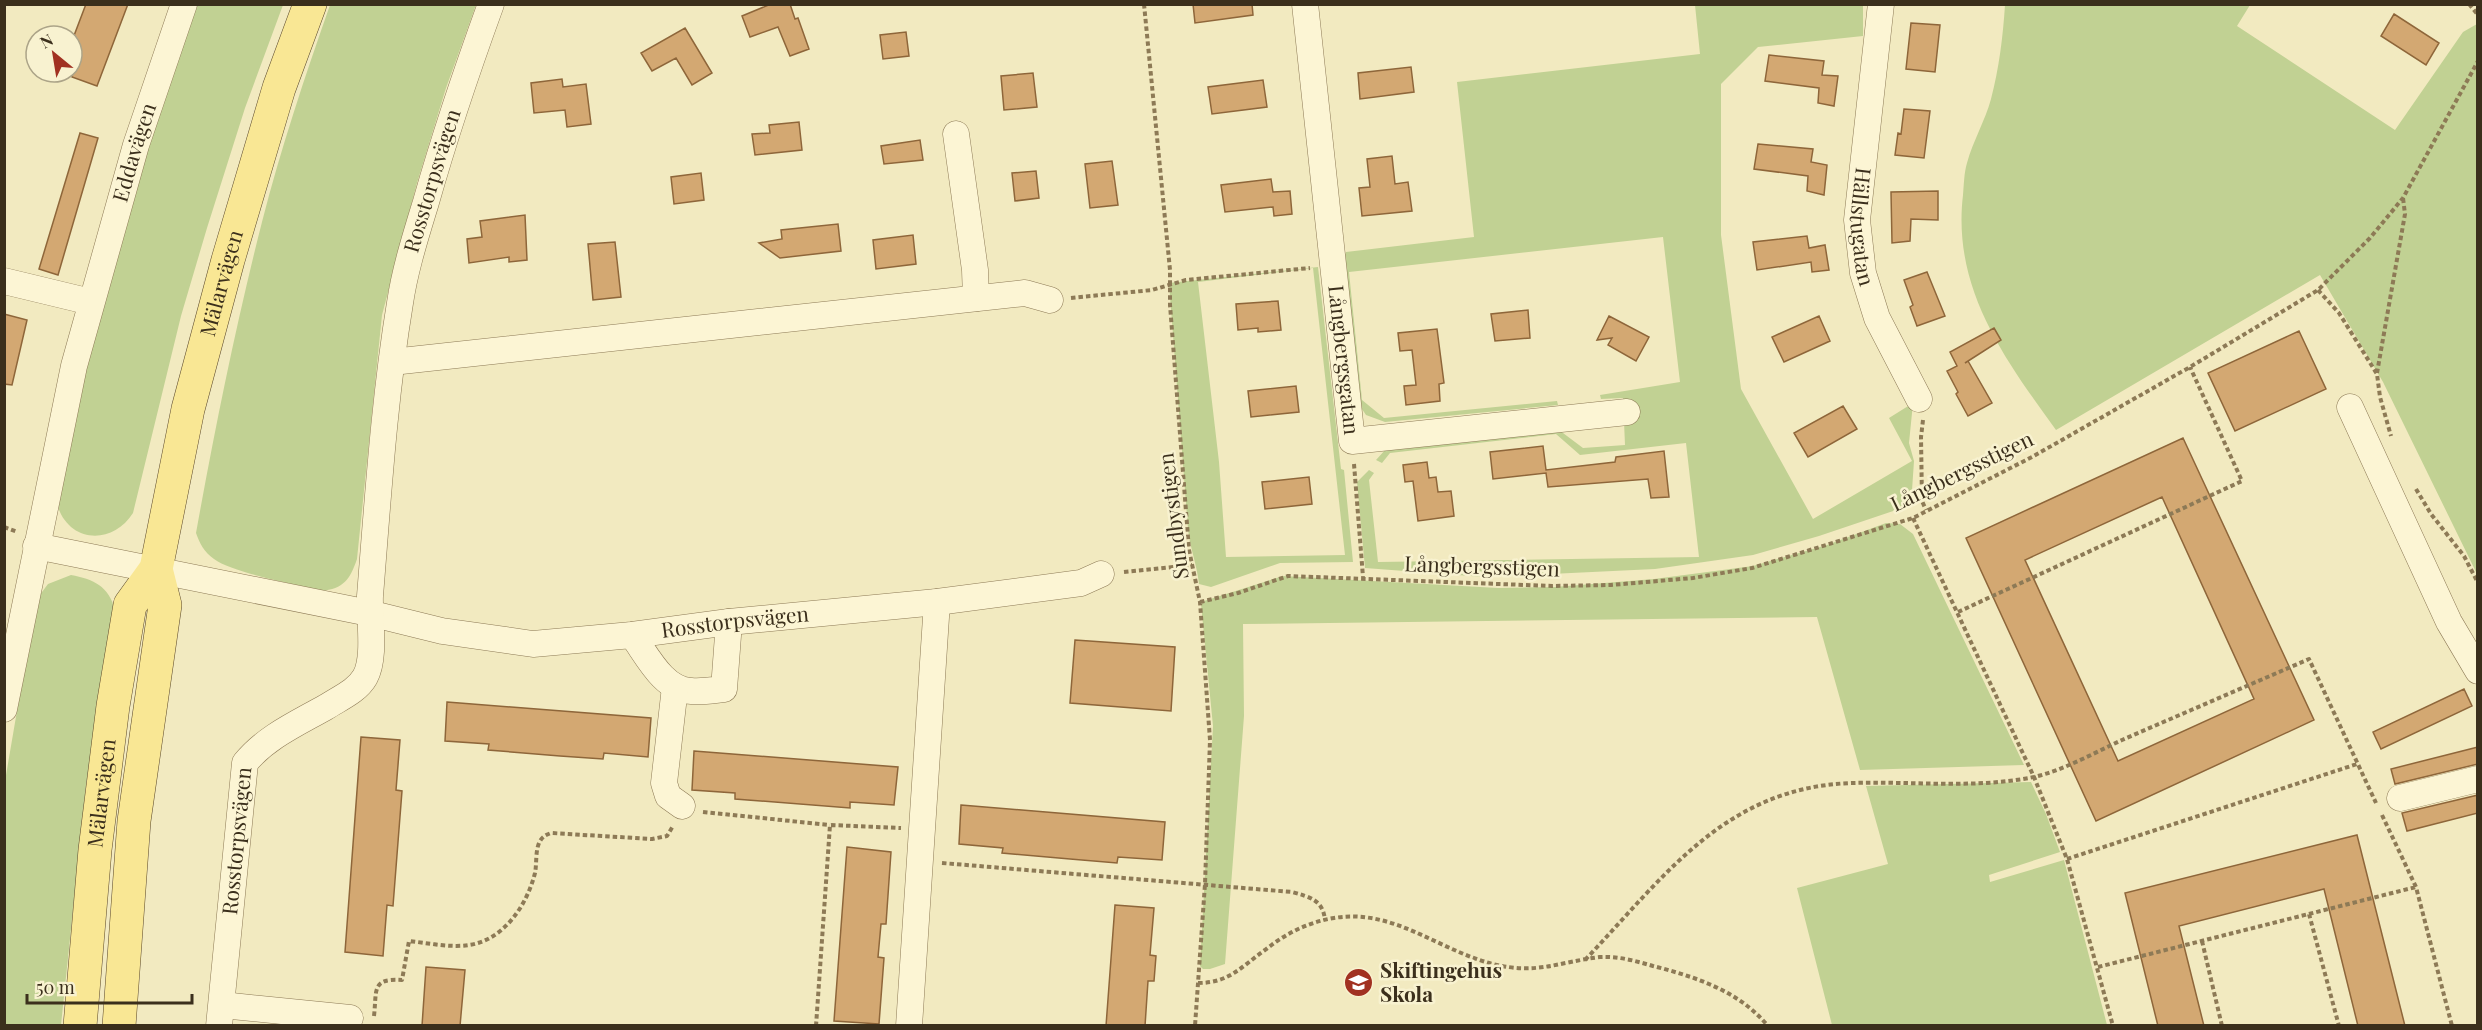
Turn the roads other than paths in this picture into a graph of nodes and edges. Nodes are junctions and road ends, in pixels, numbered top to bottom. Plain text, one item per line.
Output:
1 (184, 4) edge
2 (310, 4) edge
3 (491, 4) edge
4 (1305, 4) edge
5 (1881, 4) edge
6 (956, 134) dead end
7 (4, 281) edge
8 (976, 298) junction
9 (1050, 300) road end
10 (91, 302) junction
11 (392, 362) junction
12 (1919, 399) road end
13 (2350, 407) dead end
14 (1627, 412) dead end
15 (36, 546) junction
16 (156, 569) junction
17 (1101, 574) road end
18 (937, 602) junction
19 (369, 613) junction
20 (729, 622) junction
21 (632, 635) junction
22 (2478, 671) edge
23 (675, 687) junction
24 (4, 709) edge
25 (2478, 779) edge
26 (2400, 798) dead end
27 (682, 806) road end
28 (220, 1015) edge
29 (362, 1019) road end
30 (80, 1026) edge
31 (119, 1026) edge
32 (909, 1026) edge

1 - 10 street, Eddavägen
2 - 16 main road, Mälarvägen
3 - 11 street, Rosstorpsvägen
4 - 14 street, Långbergsgatan
5 - 12 street, Hällstugatan
6 - 8 street
7 - 10 street
8 - 9 street
8 - 11 street
10 - 15 street, Eddavägen
11 - 19 street, Rosstorpsvägen
13 - 22 street
15 - 16 street
15 - 24 street, Eddavägen
16 - 19 street, Rosstorpsvägen
16 - 30 main road, Mälarvägen
16 - 31 main road, Mälarvägen
17 - 18 street, Rosstorpsvägen
18 - 20 street, Rosstorpsvägen
18 - 32 street
19 - 21 street, Rosstorpsvägen
19 - 28 street, Rosstorpsvägen
20 - 21 street, Rosstorpsvägen
20 - 23 street
21 - 23 street
23 - 27 street
25 - 26 street
28 - 29 street

